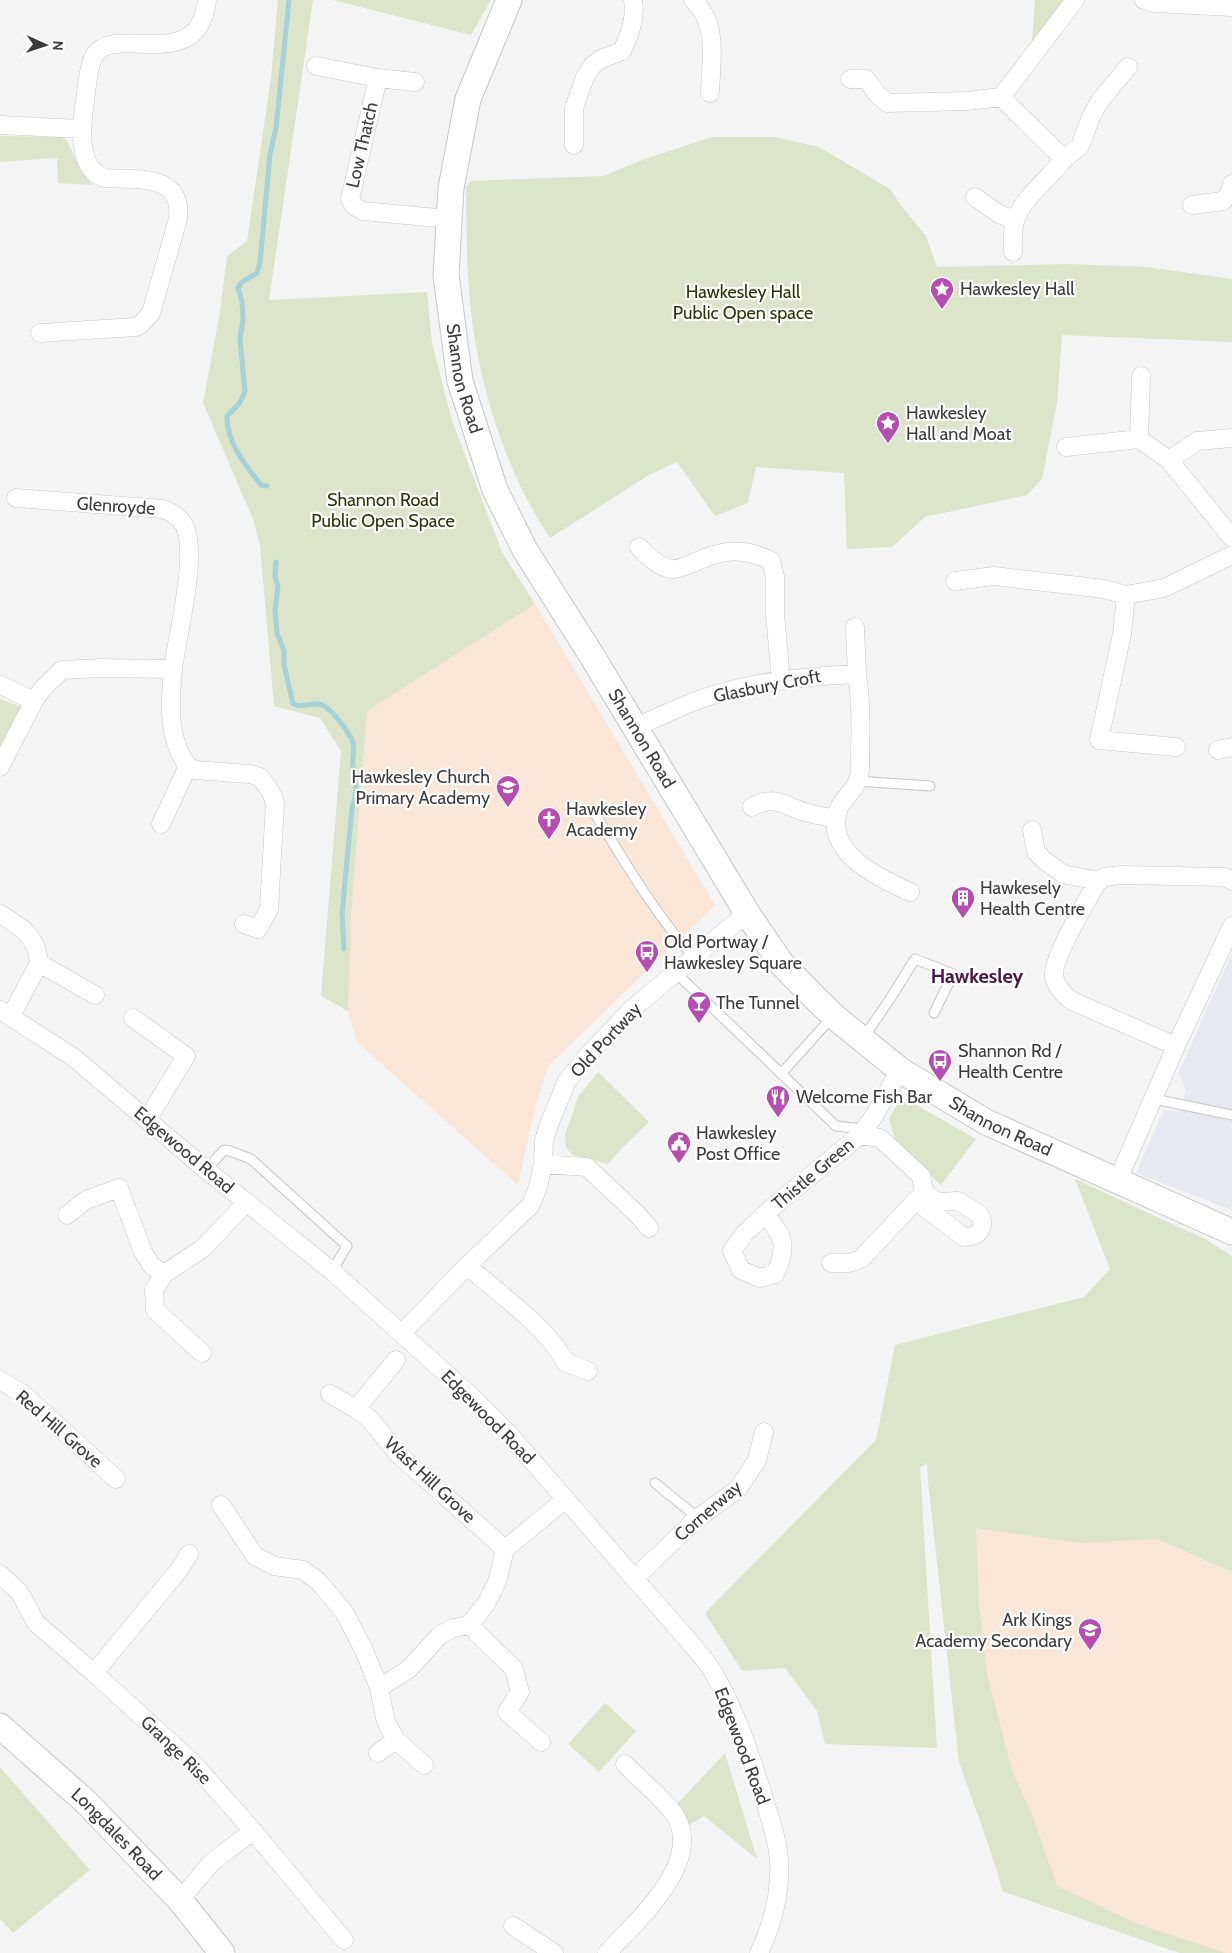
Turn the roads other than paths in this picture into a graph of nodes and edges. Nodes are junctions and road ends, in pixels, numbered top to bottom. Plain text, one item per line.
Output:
1 (207, 0) edge
2 (508, 0) edge
3 (633, 0) edge
4 (693, 0) edge
5 (1075, 0) edge
6 (1144, 0) edge
7 (1232, 7) edge
8 (316, 66) dead end
9 (1128, 66) dead end
10 (378, 78) junction
11 (850, 79) dead end
12 (415, 82) dead end
13 (710, 93) dead end
14 (1001, 97) junction
15 (0, 125) edge
16 (81, 129) junction
17 (574, 145) dead end
18 (1064, 159) junction
19 (1232, 184) edge
20 (975, 197) dead end
21 (1192, 205) dead end
22 (448, 219) junction
23 (1015, 220) junction
24 (1013, 252) dead end
25 (40, 333) dead end
26 (1141, 376) dead end
27 (1232, 438) edge
28 (1139, 439) junction
29 (1066, 448) dead end
30 (1168, 460) junction
31 (16, 498) dead end
32 (1232, 538) edge
33 (639, 547) dead end
34 (1232, 555) edge
35 (955, 581) dead end
36 (1126, 595) junction
37 (855, 627) dead end
38 (173, 669) junction
39 (858, 674) junction
40 (781, 680) junction
41 (0, 685) edge
42 (34, 701) junction
43 (635, 727) junction
44 (1176, 747) dead end
45 (188, 766) junction
46 (0, 767) edge
47 (857, 781) junction
48 (930, 786) dead end
49 (752, 807) dead end
50 (592, 809) dead end
51 (836, 819) junction
52 (161, 824) dead end
53 (1032, 830) dead end
54 (1098, 881) junction
55 (1232, 881) edge
56 (910, 892) dead end
57 (747, 913) junction
58 (0, 914) edge
59 (244, 924) dead end
60 (1232, 926) edge
61 (694, 957) junction
62 (39, 964) junction
63 (675, 972) junction
64 (95, 995) dead end
65 (6, 1013) edge
66 (934, 1013) dead end
67 (833, 1016) junction
68 (134, 1018) dead end
69 (862, 1039) junction
70 (1176, 1046) junction
71 (900, 1070) junction
72 (781, 1074) junction
73 (1154, 1099) junction
74 (1232, 1115) edge
75 (147, 1120) junction
76 (862, 1132) junction
77 (543, 1164) junction
78 (206, 1170) junction
79 (1117, 1182) junction
80 (247, 1202) junction
81 (765, 1214) dead end
82 (67, 1215) dead end
83 (648, 1228) dead end
84 (1232, 1232) edge
85 (831, 1263) dead end
86 (467, 1266) junction
87 (332, 1271) junction
88 (164, 1274) junction
89 (402, 1333) junction
90 (202, 1353) dead end
91 (396, 1360) dead end
92 (588, 1371) dead end
93 (0, 1380) edge
94 (330, 1394) dead end
95 (356, 1409) junction
96 (764, 1432) dead end
97 (116, 1479) dead end
98 (655, 1483) dead end
99 (566, 1499) junction
100 (222, 1504) dead end
101 (698, 1518) junction
102 (505, 1549) junction
103 (189, 1554) dead end
104 (0, 1574) edge
105 (635, 1578) junction
106 (469, 1625) junction
107 (94, 1673) junction
108 (379, 1688) junction
109 (0, 1726) edge
110 (396, 1740) junction
111 (541, 1742) dead end
112 (378, 1753) dead end
113 (625, 1764) dead end
114 (424, 1765) dead end
115 (253, 1831) junction
116 (180, 1900) junction
117 (514, 1926) dead end
118 (344, 1940) dead end
119 (222, 1953) edge
120 (554, 1953) edge
121 (607, 1953) edge
122 (759, 1953) edge

1 - 16 street
2 - 22 street, Shannon Road
3 - 17 street
4 - 13 street
5 - 14 street
6 - 7 street
8 - 10 street, Low Thatch
9 - 18 street
10 - 12 street, Low Thatch
10 - 22 street, Low Thatch
11 - 14 street
14 - 18 street
15 - 16 street
16 - 25 street
18 - 23 street
19 - 21 street
20 - 23 street
22 - 43 street, Shannon Road
23 - 24 street
26 - 28 street
27 - 30 street
28 - 29 street
28 - 30 street
30 - 32 street
31 - 38 street, Glenroyde
33 - 40 street
34 - 36 street
35 - 36 street
36 - 44 street
37 - 39 street
38 - 42 street
38 - 45 street, Glenroyde
39 - 40 street, Glasbury Croft
39 - 47 street
40 - 43 street, Glasbury Croft
41 - 42 street
42 - 46 street
43 - 57 street, Shannon Road
45 - 52 street
45 - 59 street
47 - 48 lane
47 - 51 street
49 - 51 street
50 - 61 lane
51 - 56 street
53 - 54 street
54 - 55 street
54 - 70 street
57 - 61 street, Old Portway
57 - 67 street, Shannon Road
58 - 62 street
60 - 70 street
61 - 63 street, Old Portway
62 - 64 street
62 - 65 street
63 - 72 lane
63 - 77 street, Old Portway
65 - 75 street, Edgewood Road
66 - 69 lane
67 - 69 street, Shannon Road
67 - 72 lane
68 - 75 street
69 - 71 street, Shannon Road
70 - 73 street
71 - 76 street, Thistle Green
71 - 79 street, Shannon Road
72 - 76 lane
73 - 74 lane
73 - 79 street
75 - 78 street, Edgewood Road
76 - 81 street, Thistle Green
76 - 85 street, Thistle Green
77 - 83 street
77 - 86 street, Old Portway
78 - 80 street, Edgewood Road
78 - 87 lane
79 - 84 street, Shannon Road
80 - 87 street, Edgewood Road
80 - 88 street
82 - 88 street
86 - 89 street, Old Portway
86 - 92 street
87 - 89 street, Edgewood Road
88 - 90 street
89 - 99 street, Edgewood Road
91 - 95 street
93 - 97 street, Red Hill Grove
94 - 95 street, Wast Hill Grove
95 - 102 street, Wast Hill Grove
96 - 101 street, Cornerway
98 - 101 lane
99 - 102 street
99 - 105 street, Edgewood Road
100 - 108 street
101 - 105 street, Cornerway
102 - 106 street
103 - 107 street
104 - 107 street, Grange Rise
105 - 122 street, Edgewood Road
106 - 108 street
106 - 111 street
107 - 115 street, Grange Rise
108 - 110 street
109 - 116 street, Longdales Road
110 - 112 street
110 - 114 street
113 - 121 street
115 - 116 street
115 - 118 street, Grange Rise
116 - 119 street, Longdales Road
117 - 120 street

